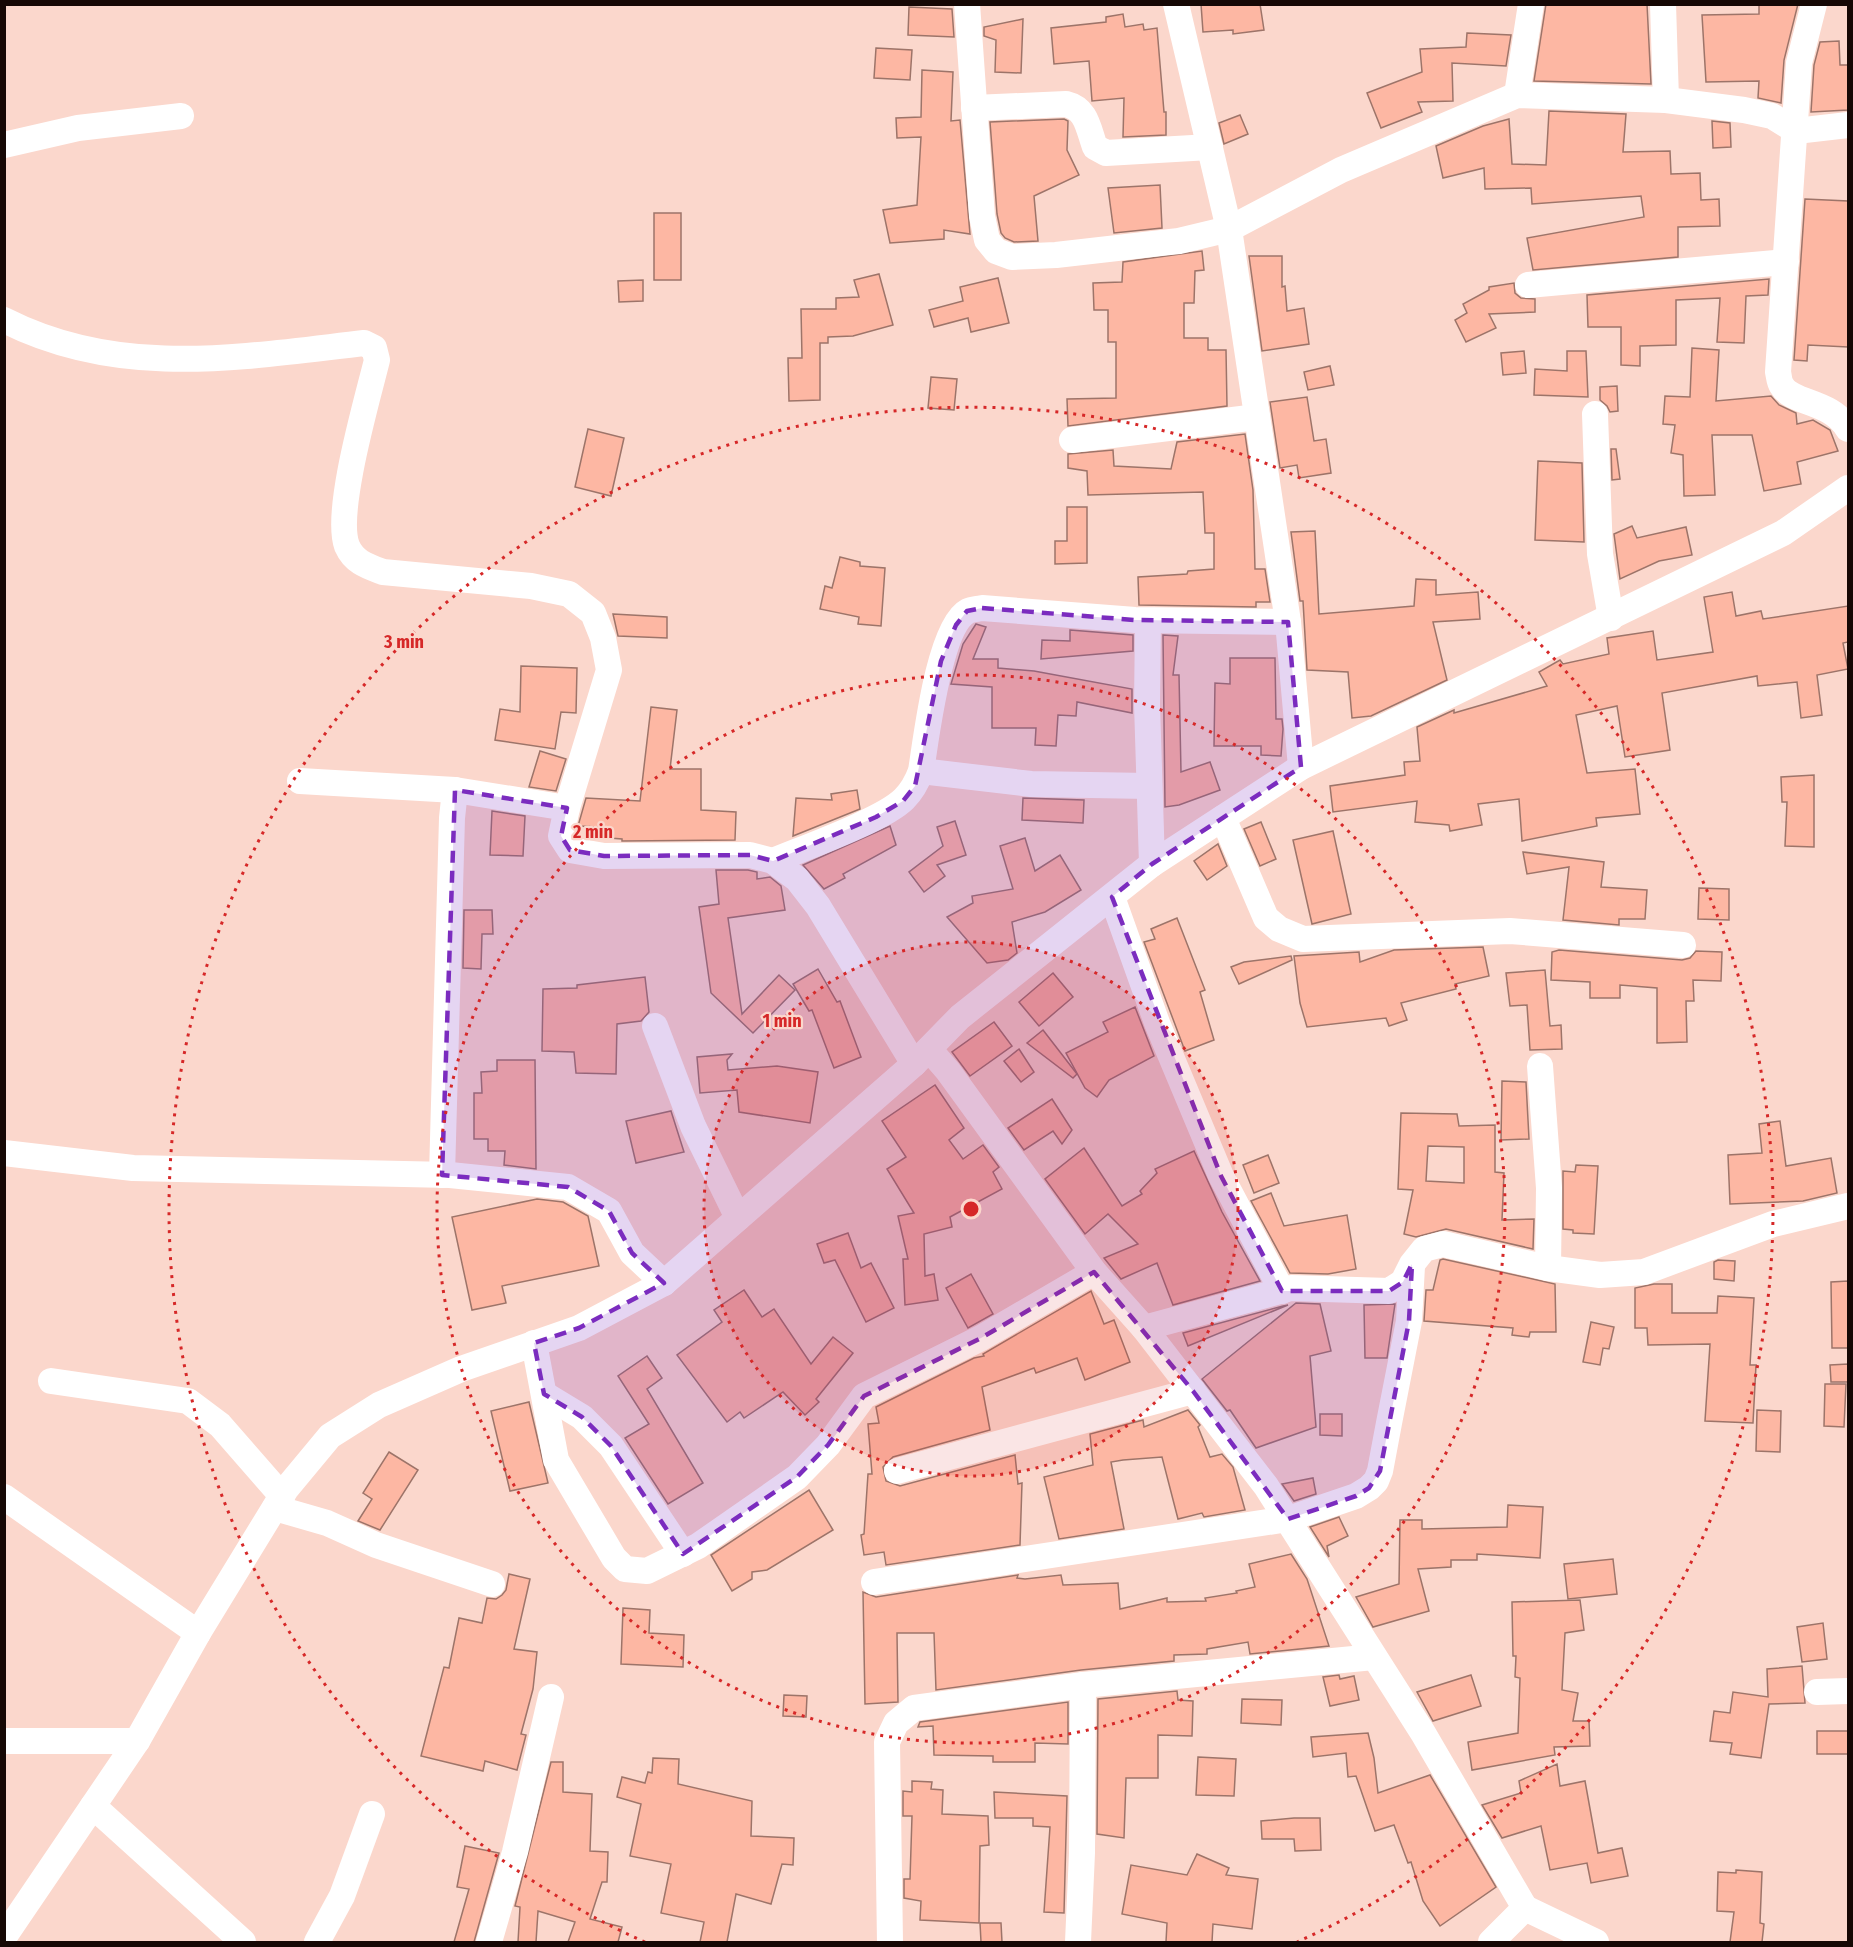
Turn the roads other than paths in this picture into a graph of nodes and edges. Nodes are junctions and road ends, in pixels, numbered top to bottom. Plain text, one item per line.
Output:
1 (967, 4) edge
2 (1176, 4) edge
3 (1531, 4) edge
4 (1663, 4) edge
5 (1814, 4) edge
6 (1517, 95) junction
7 (1666, 100) junction
8 (974, 108) junction
9 (182, 116) dead end
10 (1848, 125) edge
11 (1796, 131) junction
12 (4, 145) edge
13 (1210, 147) junction
14 (1229, 229) junction
15 (1786, 261) junction
16 (1528, 285) dead end
17 (4, 320) edge
18 (1595, 414) dead end
19 (1257, 417) junction
20 (1848, 429) edge
21 (1072, 440) dead end
22 (1848, 488) edge
23 (1611, 618) junction
24 (1148, 621) junction
25 (1288, 622) junction
26 (1301, 767) junction
27 (921, 771) junction
28 (300, 781) dead end
29 (1149, 786) junction
30 (455, 790) junction
31 (567, 808) junction
32 (1223, 818) junction
33 (773, 861) junction
34 (1152, 864) junction
35 (1112, 897) junction
36 (1683, 945) dead end
37 (655, 1026) dead end
38 (921, 1056) junction
39 (1540, 1066) dead end
40 (4, 1153) edge
41 (442, 1175) junction
42 (1848, 1206) edge
43 (738, 1218) junction
44 (1412, 1264) junction
45 (1548, 1268) junction
46 (1094, 1272) junction
47 (664, 1283) junction
48 (1282, 1291) junction
49 (1144, 1328) junction
50 (534, 1344) junction
51 (51, 1381) dead end
52 (1193, 1391) junction
53 (544, 1394) junction
54 (897, 1471) dead end
55 (4, 1497) edge
56 (278, 1502) junction
57 (1288, 1519) junction
58 (683, 1554) junction
59 (874, 1582) dead end
60 (492, 1584) dead end
61 (198, 1633) junction
62 (1374, 1657) junction
63 (1083, 1686) junction
64 (1848, 1691) edge
65 (1816, 1692) dead end
66 (551, 1697) dead end
67 (4, 1740) edge
68 (137, 1741) junction
69 (93, 1806) junction
70 (372, 1814) dead end
71 (1525, 1908) junction
72 (4, 1938) edge
73 (242, 1942) edge
74 (317, 1942) edge
75 (489, 1942) edge
76 (891, 1942) edge
77 (1078, 1942) edge
78 (1491, 1942) edge
79 (1596, 1942) edge

1 - 8 street
2 - 13 street
3 - 6 street
4 - 7 street
5 - 11 street
6 - 7 street
6 - 14 street
7 - 11 street
8 - 13 street
8 - 14 street
9 - 12 street
10 - 11 street
11 - 15 street
13 - 14 street
14 - 19 street
15 - 16 street
15 - 20 street
17 - 31 street
18 - 23 street
19 - 21 street
19 - 25 street
22 - 23 street
23 - 26 street
24 - 25 street
24 - 27 street
24 - 29 street
25 - 26 street
26 - 32 street
27 - 29 street
27 - 33 street
28 - 30 street
29 - 34 street
30 - 31 street
30 - 41 street
31 - 33 street
32 - 34 street
32 - 36 street
33 - 38 street
34 - 35 street
35 - 38 street
35 - 48 street
37 - 43 street
38 - 43 street
38 - 46 street
39 - 45 street
40 - 41 street
41 - 47 street
42 - 45 street
43 - 47 street
44 - 45 street
44 - 48 street
44 - 57 street
46 - 49 street
46 - 58 street
47 - 50 street
48 - 49 street
49 - 52 street
50 - 53 street
50 - 56 street
51 - 56 street
52 - 54 street
52 - 57 street
53 - 58 street
53 - 58 street
55 - 61 street
56 - 60 street
56 - 61 street
57 - 59 street
57 - 62 street
61 - 68 street
62 - 63 street
62 - 71 street
63 - 76 street
63 - 77 street
64 - 65 street
66 - 75 street
67 - 68 street
68 - 69 street
69 - 72 street
69 - 73 street
70 - 74 street
71 - 78 street
71 - 79 street

